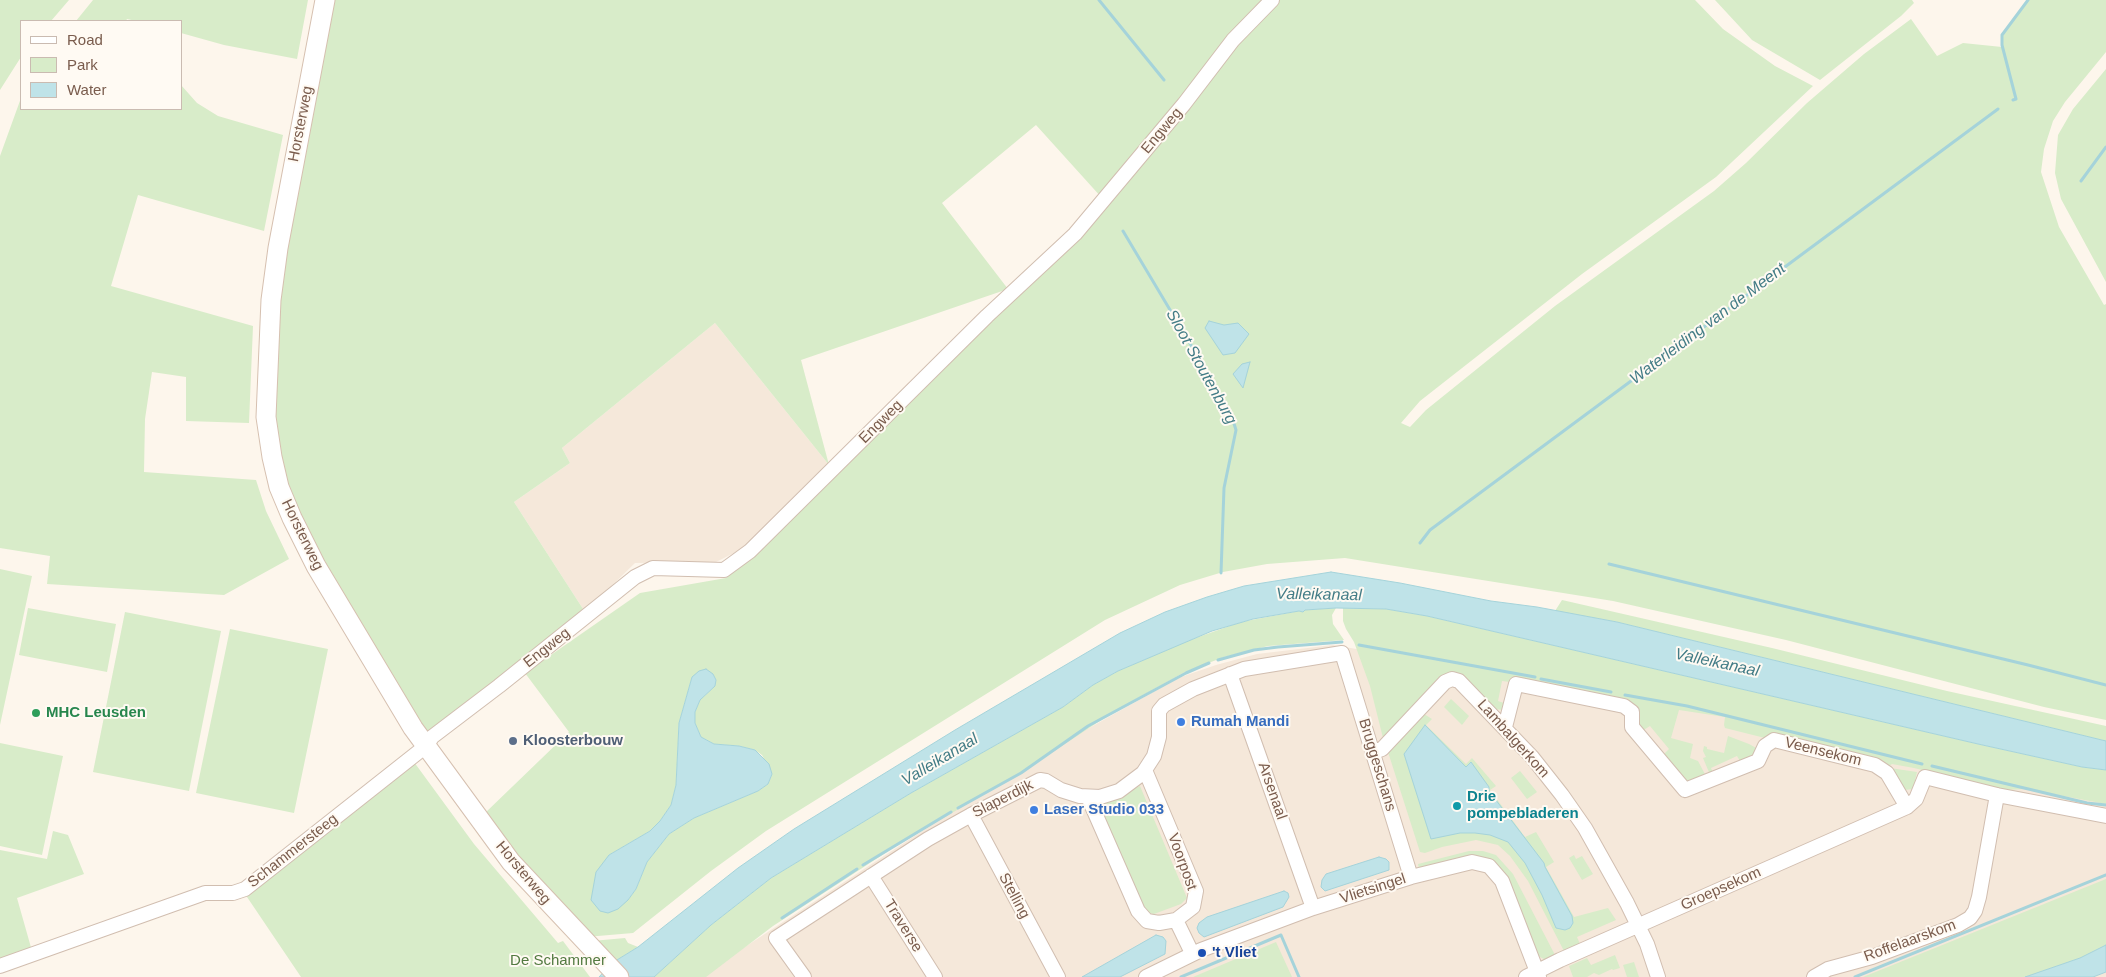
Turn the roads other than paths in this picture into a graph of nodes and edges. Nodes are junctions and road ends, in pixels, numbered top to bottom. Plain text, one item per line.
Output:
1 (325, 0) edge
2 (1272, 0) edge
3 (1342, 653) joint
4 (1230, 674) junction
5 (1505, 727) junction
6 (426, 746) junction
7 (1374, 752) junction
8 (1145, 770) junction
9 (1998, 795) junction
10 (1088, 797) junction
11 (1907, 807) junction
12 (971, 815) junction
13 (2106, 816) edge
14 (871, 876) junction
15 (1411, 877) junction
16 (1313, 908) junction
17 (1176, 920) junction
18 (1638, 926) junction
19 (1192, 953) junction
20 (0, 966) edge
21 (613, 971) edge
22 (1534, 975) edge
23 (804, 977) edge
24 (935, 977) edge
25 (1058, 977) edge
26 (1146, 977) edge
27 (1658, 977) edge
28 (1814, 977) edge

1 - 6 street, Horsterweg
2 - 6 street, Engweg
3 - 4 street, Slaperdijk
3 - 7 street, Bruggeschans
4 - 8 street, Slaperdijk
4 - 16 street, Arsenaal
5 - 7 street, Lambalgerkom
5 - 11 street, Veensekom
5 - 18 street, Lambalgerkom
6 - 20 street, Schammersteeg
6 - 21 street, Horsterweg
7 - 15 street, Bruggeschans
8 - 10 street, Slaperdijk
8 - 17 street, Voorpost
9 - 11 street
9 - 13 street
9 - 28 street, Roffelaarskom
10 - 12 street, Slaperdijk
10 - 17 street
11 - 18 street, Groepsekom
12 - 14 street, Slaperdijk
12 - 25 street, Stelling
14 - 23 street, Slaperdijk
14 - 24 street, Traverse
15 - 16 street, Vlietsingel
15 - 22 street, Vlietsingel
16 - 19 street, Vlietsingel
17 - 19 street
18 - 22 street, Groepsekom
18 - 27 street
19 - 26 street, Vlietsingel

